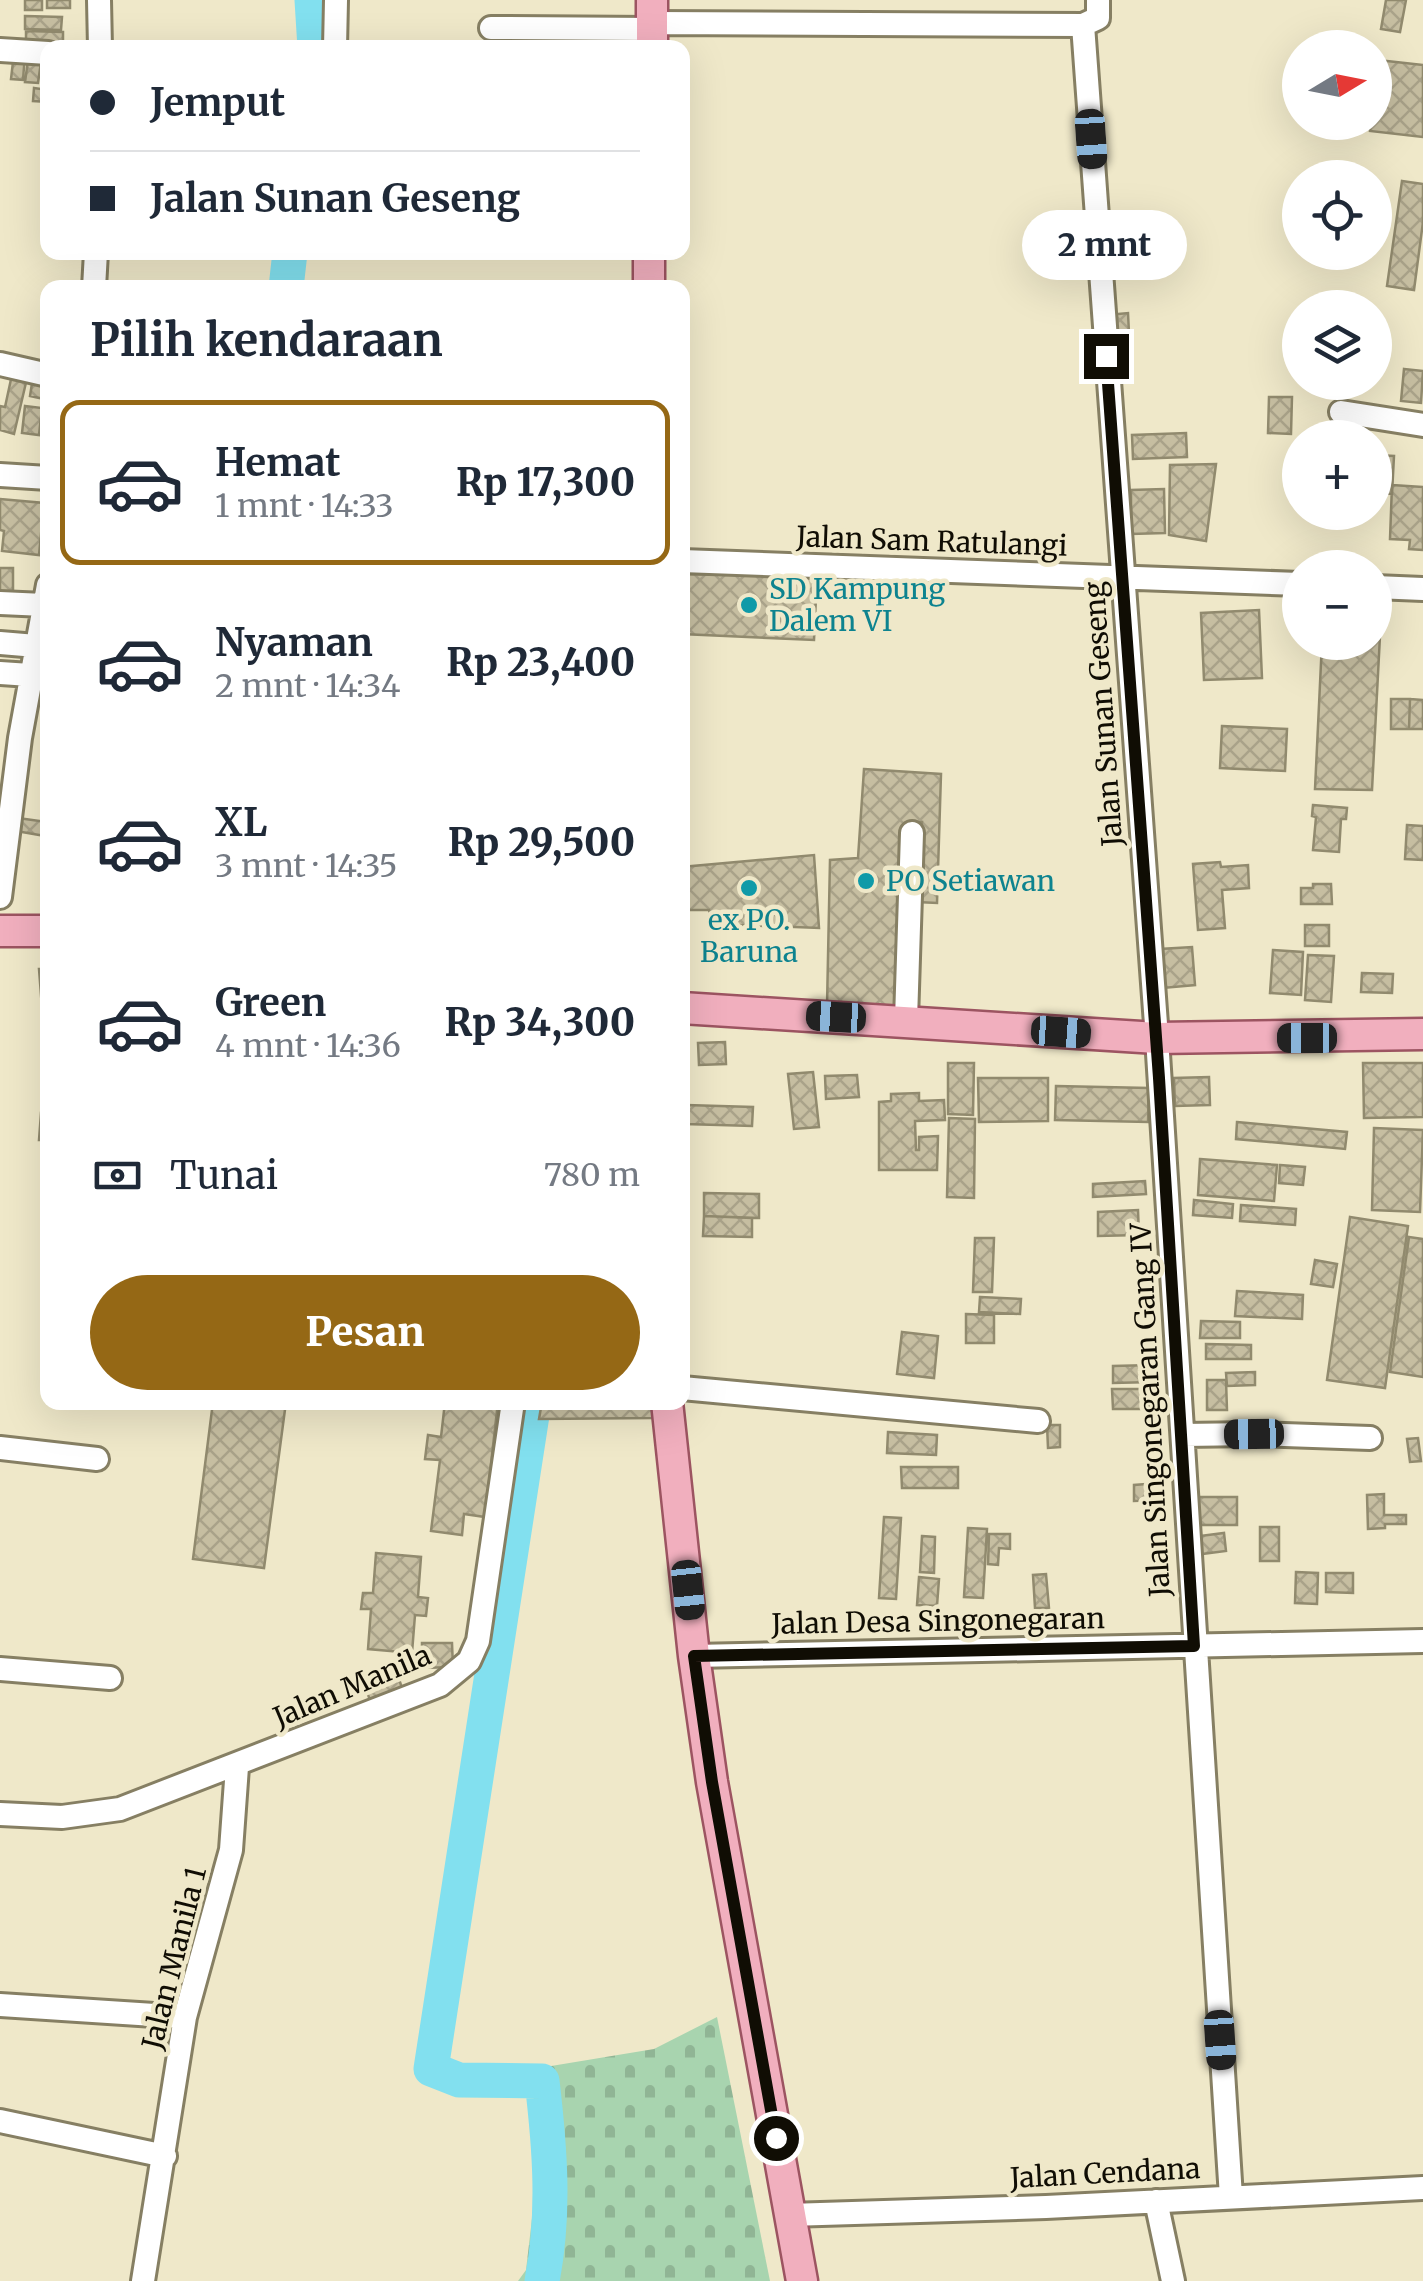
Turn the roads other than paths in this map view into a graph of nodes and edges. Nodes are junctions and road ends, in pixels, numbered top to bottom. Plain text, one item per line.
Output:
1 (100, 0) edge
2 (336, 0) edge
3 (1098, 0) edge
4 (652, 25) edge
5 (1083, 25) junction
6 (491, 28) dead end
7 (100, 40) edge
8 (335, 40) edge
9 (0, 50) edge
10 (40, 52) edge
11 (0, 364) edge
12 (40, 373) edge
13 (1341, 412) dead end
14 (1423, 425) edge
15 (0, 474) edge
16 (40, 477) edge
17 (690, 561) edge
18 (1123, 578) junction
19 (1282, 583) edge
20 (1392, 588) edge
21 (1423, 590) edge
22 (40, 597) edge
23 (0, 602) edge
24 (40, 626) edge
25 (0, 644) edge
26 (36, 646) junction
27 (0, 673) edge
28 (30, 675) junction
29 (10, 738) edge
30 (5, 830) edge
31 (912, 834) dead end
32 (0, 897) edge
33 (0, 931) edge
34 (40, 931) edge
35 (690, 1008) edge
36 (906, 1020) junction
37 (1423, 1034) edge
38 (1156, 1038) junction
39 (690, 1389) edge
40 (511, 1410) edge
41 (668, 1410) edge
42 (1038, 1421) dead end
43 (1183, 1435) junction
44 (1370, 1438) dead end
45 (0, 1448) edge
46 (97, 1459) dead end
47 (1423, 1641) edge
48 (1194, 1646) junction
49 (694, 1656) junction
50 (0, 1670) edge
51 (110, 1678) dead end
52 (236, 1767) junction
53 (0, 1814) edge
54 (0, 2005) edge
55 (185, 2018) junction
56 (0, 2121) edge
57 (166, 2156) junction
58 (1423, 2188) edge
59 (1231, 2197) junction
60 (1156, 2201) junction
61 (790, 2216) junction
62 (144, 2281) edge
63 (802, 2281) edge
64 (1173, 2281) edge

1 - 7 street
2 - 8 street
3 - 5 street
4 - 5 street
4 - 6 street
5 - 18 street, Jalan Sunan Geseng
9 - 10 street
11 - 12 street
13 - 14 street
15 - 16 street
17 - 18 street, Jalan Sam Ratulangi
18 - 19 street, Jalan Sam Ratulangi
18 - 38 street, Jalan Sunan Geseng
20 - 21 street
22 - 23 street
24 - 26 street
25 - 26 street
26 - 28 street
27 - 28 street
28 - 29 street
29 - 30 street
30 - 32 street
31 - 36 street
33 - 34 main road
35 - 36 main road
36 - 38 main road
37 - 38 main road
38 - 43 street, Jalan Singonegaran Gang IV
39 - 42 street
40 - 52 street, Jalan Manila
41 - 49 main road
43 - 44 street
43 - 48 street, Jalan Singonegaran Gang IV
45 - 46 street
47 - 48 street, Jalan Desa Singonegaran
48 - 49 street, Jalan Desa Singonegaran
48 - 59 street, Jalan Singonegaran Gang IV
49 - 61 main road
50 - 51 street
52 - 53 street, Jalan Manila
52 - 55 street, Jalan Manila 1
54 - 55 street
55 - 57 street, Jalan Manila 1
56 - 57 street
57 - 62 street, Jalan Manila 1
58 - 59 street, Jalan Cendana
59 - 60 street, Jalan Cendana
60 - 61 street, Jalan Cendana
60 - 64 street
61 - 63 main road

